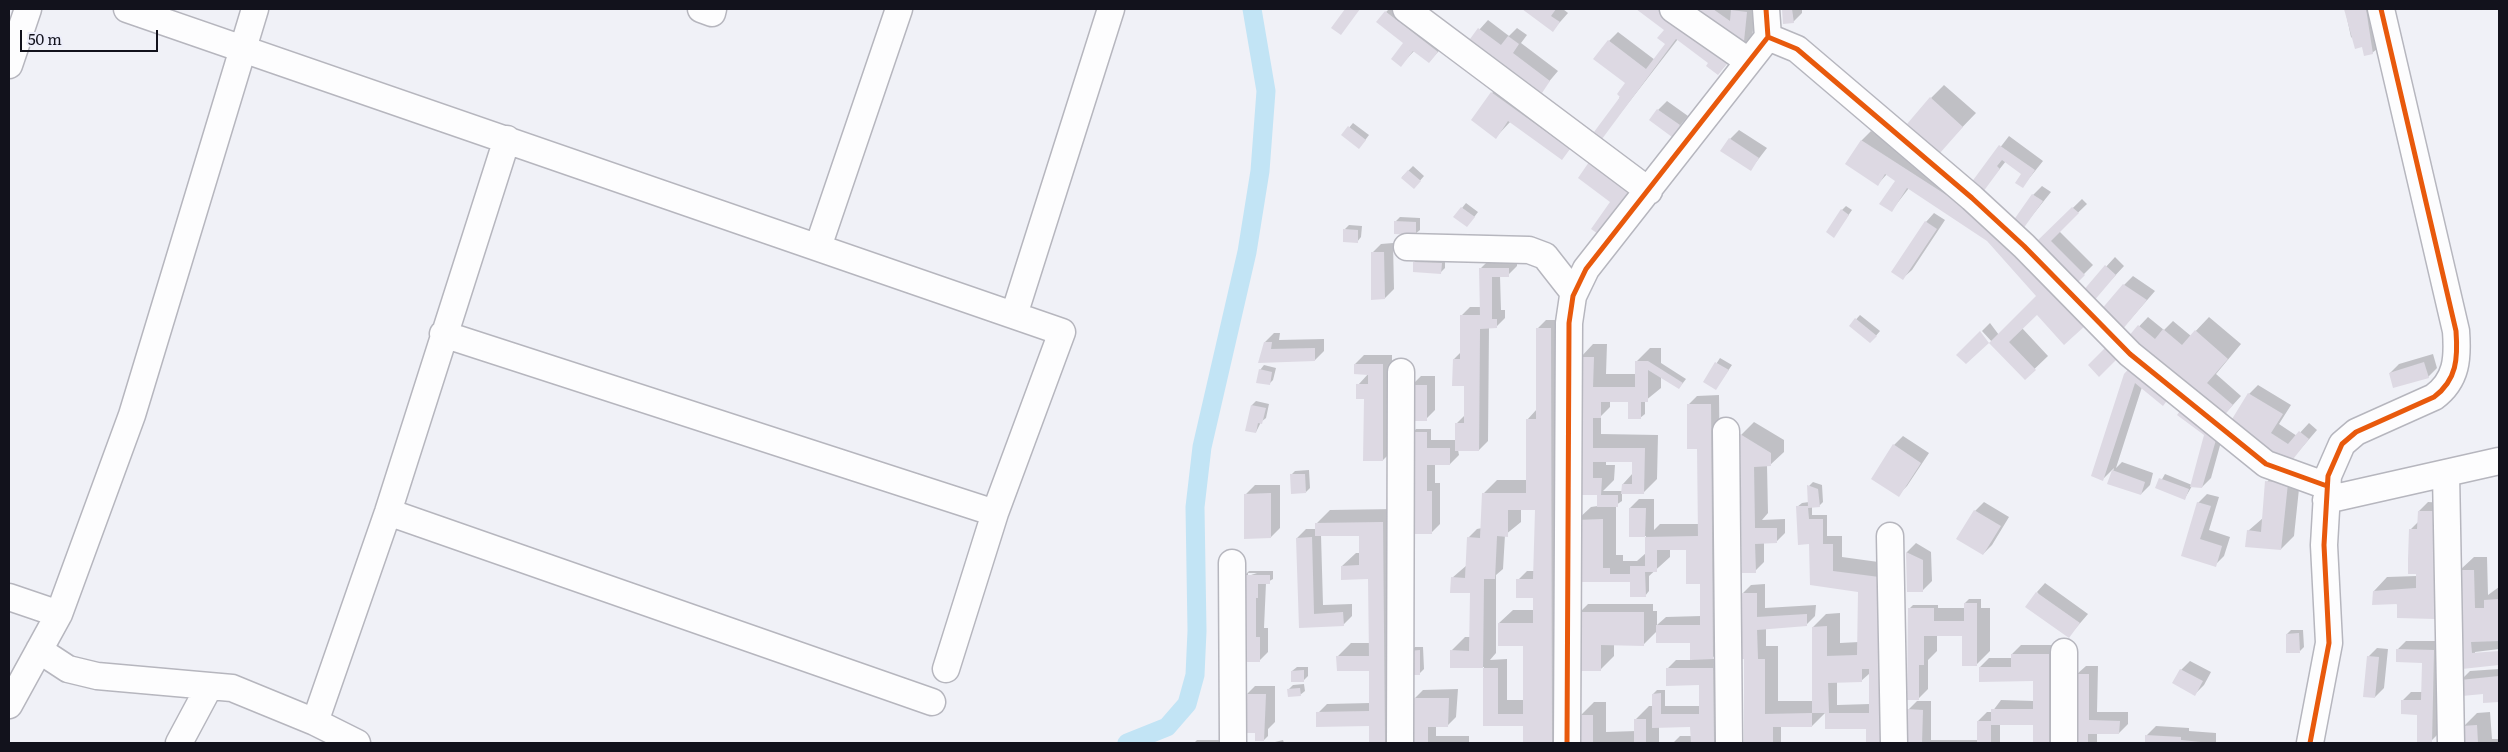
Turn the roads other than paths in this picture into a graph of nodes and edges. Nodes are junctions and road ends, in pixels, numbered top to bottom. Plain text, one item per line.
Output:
1 (28, 9) edge
2 (126, 9) edge
3 (255, 9) edge
4 (700, 9) edge
5 (713, 9) edge
6 (899, 9) edge
7 (1111, 9) edge
8 (1406, 9) edge
9 (1673, 9) edge
10 (1766, 9) edge
11 (2381, 9) edge
12 (1768, 37) junction
13 (244, 48) junction
14 (1748, 61) junction
15 (9, 65) edge
16 (507, 139) junction
17 (1649, 191) junction
18 (818, 247) junction
19 (1407, 247) dead end
20 (1574, 293) junction
21 (1014, 315) junction
22 (443, 334) junction
23 (1401, 372) dead end
24 (1726, 431) dead end
25 (2499, 461) edge
26 (2446, 473) junction
27 (2327, 493) junction
28 (388, 512) junction
29 (995, 513) junction
30 (1890, 536) dead end
31 (1232, 563) dead end
32 (9, 597) edge
33 (59, 614) junction
34 (39, 650) junction
35 (2064, 652) dead end
36 (946, 669) dead end
37 (209, 687) junction
38 (932, 702) dead end
39 (9, 705) edge
40 (315, 722) junction
41 (180, 743) edge
42 (357, 743) edge
43 (1233, 743) edge
44 (1400, 743) edge
45 (1568, 743) edge
46 (1729, 743) edge
47 (1894, 743) edge
48 (2064, 743) edge
49 (2310, 743) edge
50 (2451, 743) edge

1 - 15 street
2 - 13 street
3 - 13 street
4 - 5 street
6 - 18 street
7 - 21 street
8 - 17 street
9 - 14 street
10 - 12 street
11 - 27 street
12 - 14 street
12 - 27 street
13 - 16 street
13 - 33 street
14 - 17 street
16 - 18 street
16 - 22 street
17 - 20 street
18 - 21 street
19 - 20 street
20 - 45 street
21 - 29 street
22 - 28 street
22 - 29 street
23 - 44 street
24 - 46 street
25 - 26 street
26 - 27 street
26 - 50 street
27 - 49 street
28 - 38 street
28 - 40 street
29 - 36 street
30 - 47 street
31 - 43 street
32 - 33 street
33 - 34 street
34 - 37 street
34 - 39 street
35 - 48 street
37 - 40 street
37 - 41 street
40 - 42 street

